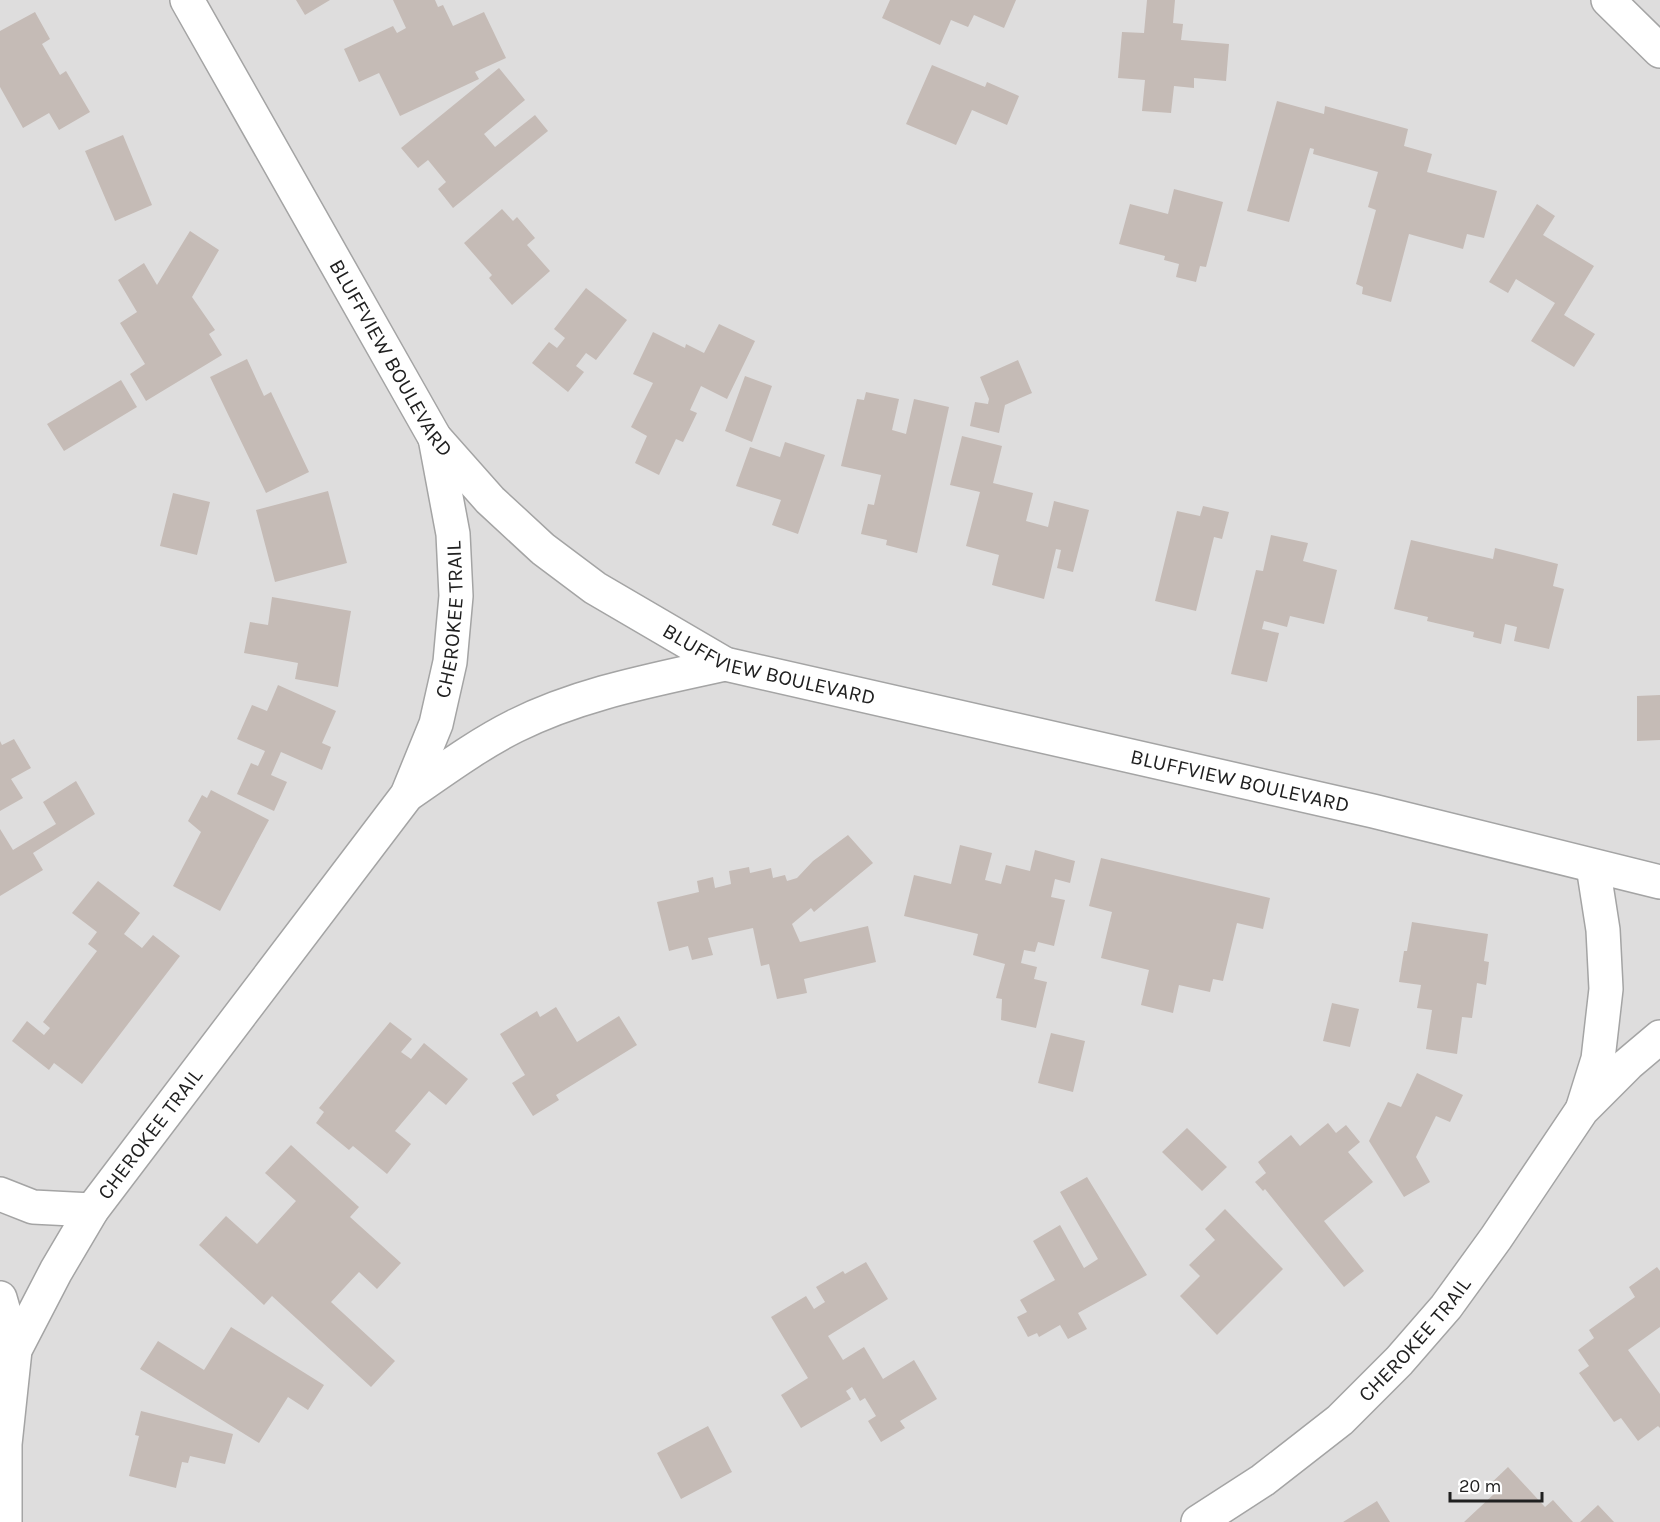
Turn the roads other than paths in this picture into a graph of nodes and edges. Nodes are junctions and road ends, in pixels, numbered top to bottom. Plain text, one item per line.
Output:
1 (187, 0) edge
2 (1608, 0) edge
3 (1660, 51) edge
4 (435, 438) junction
5 (725, 664) junction
6 (407, 795) junction
7 (1593, 866) junction
8 (1660, 882) edge
9 (1660, 1037) edge
10 (1582, 1110) junction
11 (0, 1194) edge
12 (92, 1210) junction
13 (0, 1298) edge
14 (15, 1350) junction
15 (5, 1522) edge
16 (1198, 1522) edge

1 - 4 street, BLUFFVIEW BOULEVARD
2 - 3 street
4 - 5 street, BLUFFVIEW BOULEVARD
4 - 6 street, CHEROKEE TRAIL
5 - 6 street, CHEROKEE TRAIL
5 - 7 street, BLUFFVIEW BOULEVARD
6 - 12 street, CHEROKEE TRAIL
7 - 8 street, BLUFFVIEW BOULEVARD
7 - 10 street, CHEROKEE TRAIL
9 - 10 street, CHEROKEE TRAIL
10 - 16 street, CHEROKEE TRAIL
11 - 12 street
12 - 14 street, CHEROKEE TRAIL
13 - 14 street
14 - 15 street, CHEROKEE TRAIL

